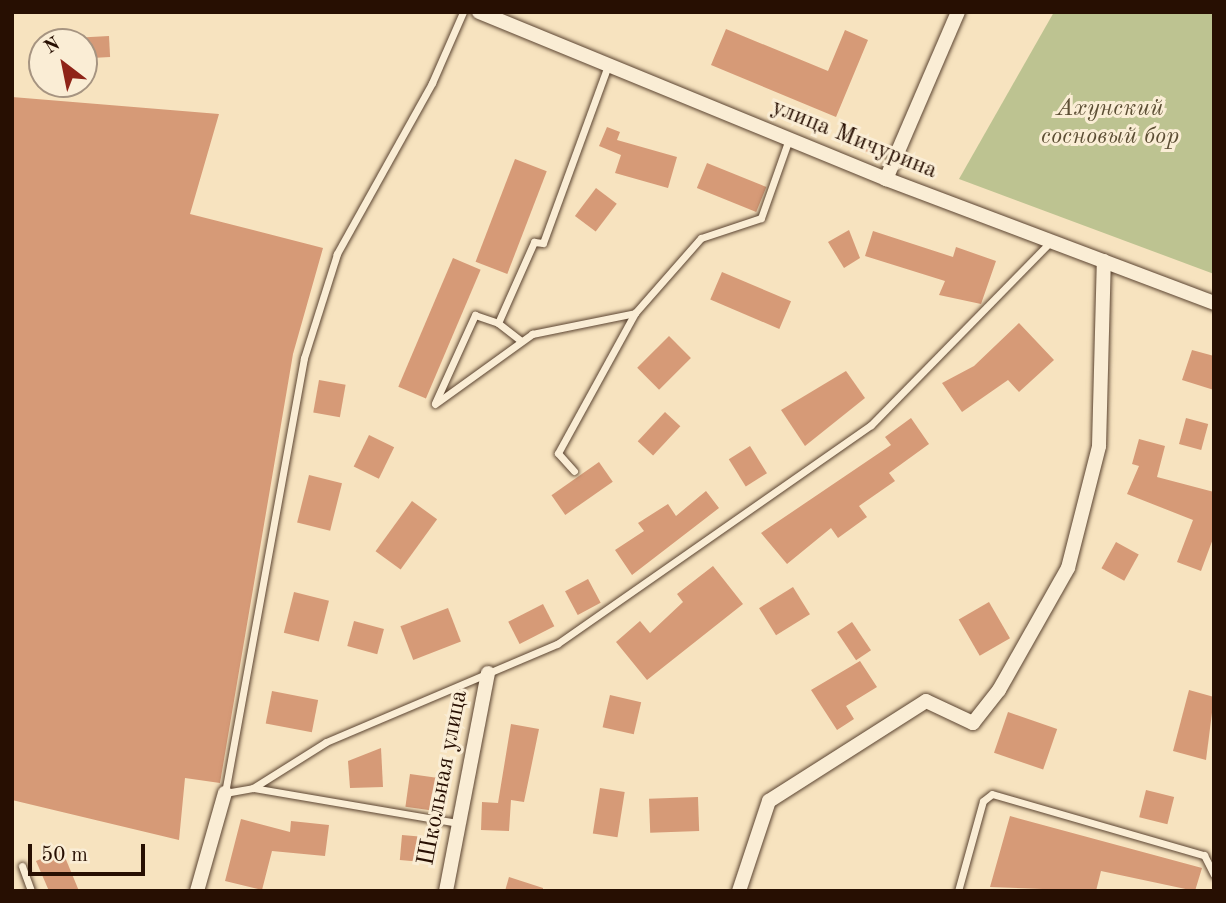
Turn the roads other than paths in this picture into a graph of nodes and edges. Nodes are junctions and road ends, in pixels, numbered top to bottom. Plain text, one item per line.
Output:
1 (463, 12) edge
2 (480, 12) edge
3 (958, 12) edge
4 (608, 65) junction
5 (789, 139) junction
6 (886, 179) junction
7 (1051, 241) junction
8 (1104, 261) junction
9 (1214, 303) edge
10 (635, 313) junction
11 (498, 323) junction
12 (522, 341) junction
13 (574, 471) dead end
14 (488, 673) junction
15 (253, 788) junction
16 (225, 793) junction
17 (458, 823) junction
18 (22, 866) dead end
19 (1214, 875) edge
20 (32, 891) edge
21 (197, 891) edge
22 (446, 891) edge
23 (739, 891) edge
24 (957, 891) edge

1 - 16 lane
2 - 4 street, улица Мичурина
3 - 6 street
4 - 5 street, улица Мичурина
4 - 11 lane
5 - 6 street, улица Мичурина
5 - 10 lane
6 - 7 street, улица Мичурина
7 - 8 street, улица Мичурина
7 - 14 lane
8 - 9 street, улица Мичурина
8 - 23 street
10 - 12 lane
10 - 13 lane
11 - 12 lane
11 - 12 lane
14 - 15 lane
14 - 17 street, Школьная улица
15 - 16 lane
15 - 17 lane
16 - 21 street
17 - 22 street, Школьная улица
18 - 20 lane
19 - 24 lane

